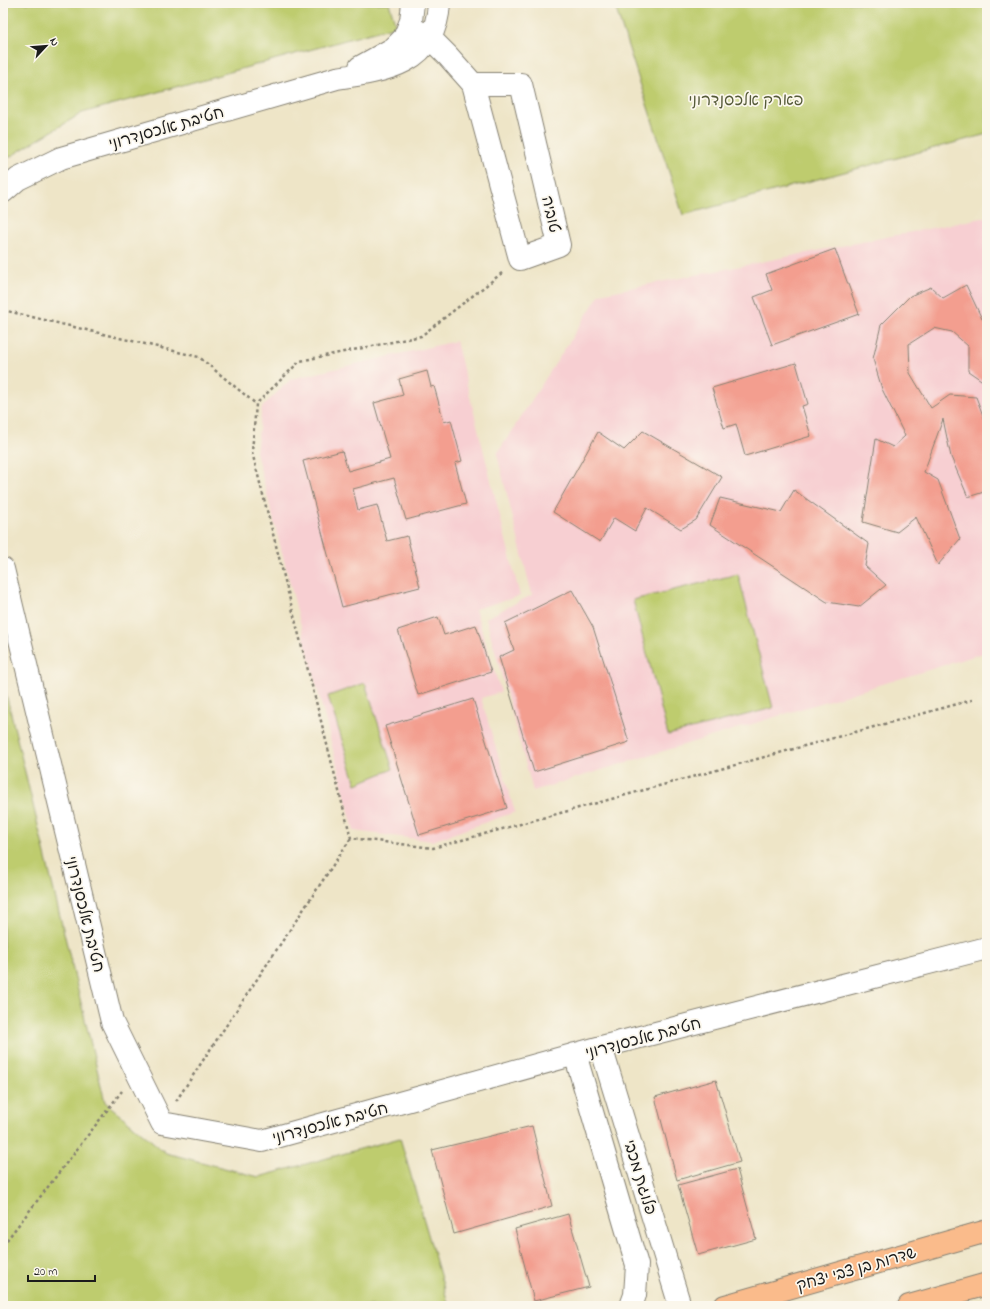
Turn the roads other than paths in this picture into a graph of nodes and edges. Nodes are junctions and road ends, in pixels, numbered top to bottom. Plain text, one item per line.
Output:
1 (413, 3) edge
2 (439, 3) edge
3 (409, 26) junction
4 (430, 38) junction
5 (337, 78) junction
6 (473, 84) junction
7 (3, 192) edge
8 (3, 569) edge
9 (987, 948) edge
10 (601, 1047) junction
11 (575, 1054) junction
12 (987, 1231) edge
13 (987, 1284) edge
14 (631, 1306) edge
15 (680, 1306) edge
16 (725, 1306) edge
17 (909, 1306) edge

1 - 3 street, חטיבת אלכסנדרוני
2 - 4 street, חטיבת אלכסנדרוני
3 - 4 street
3 - 5 street, חטיבת אלכסנדרוני
4 - 5 street, חטיבת אלכסנדרוני
4 - 6 street
5 - 7 street, חטיבת אלכסנדרוני
6 - 6 street, טוביה
8 - 11 street, חטיבת אלכסנדרוני
9 - 10 street, חטיבת אלכסנדרוני
10 - 11 street, חטיבת אלכסנדרוני
10 - 15 street, פלוגת מכבי
11 - 14 street, פלוגת מכבי
12 - 16 main road, שדרות בן צבי יצחק
13 - 17 main road

